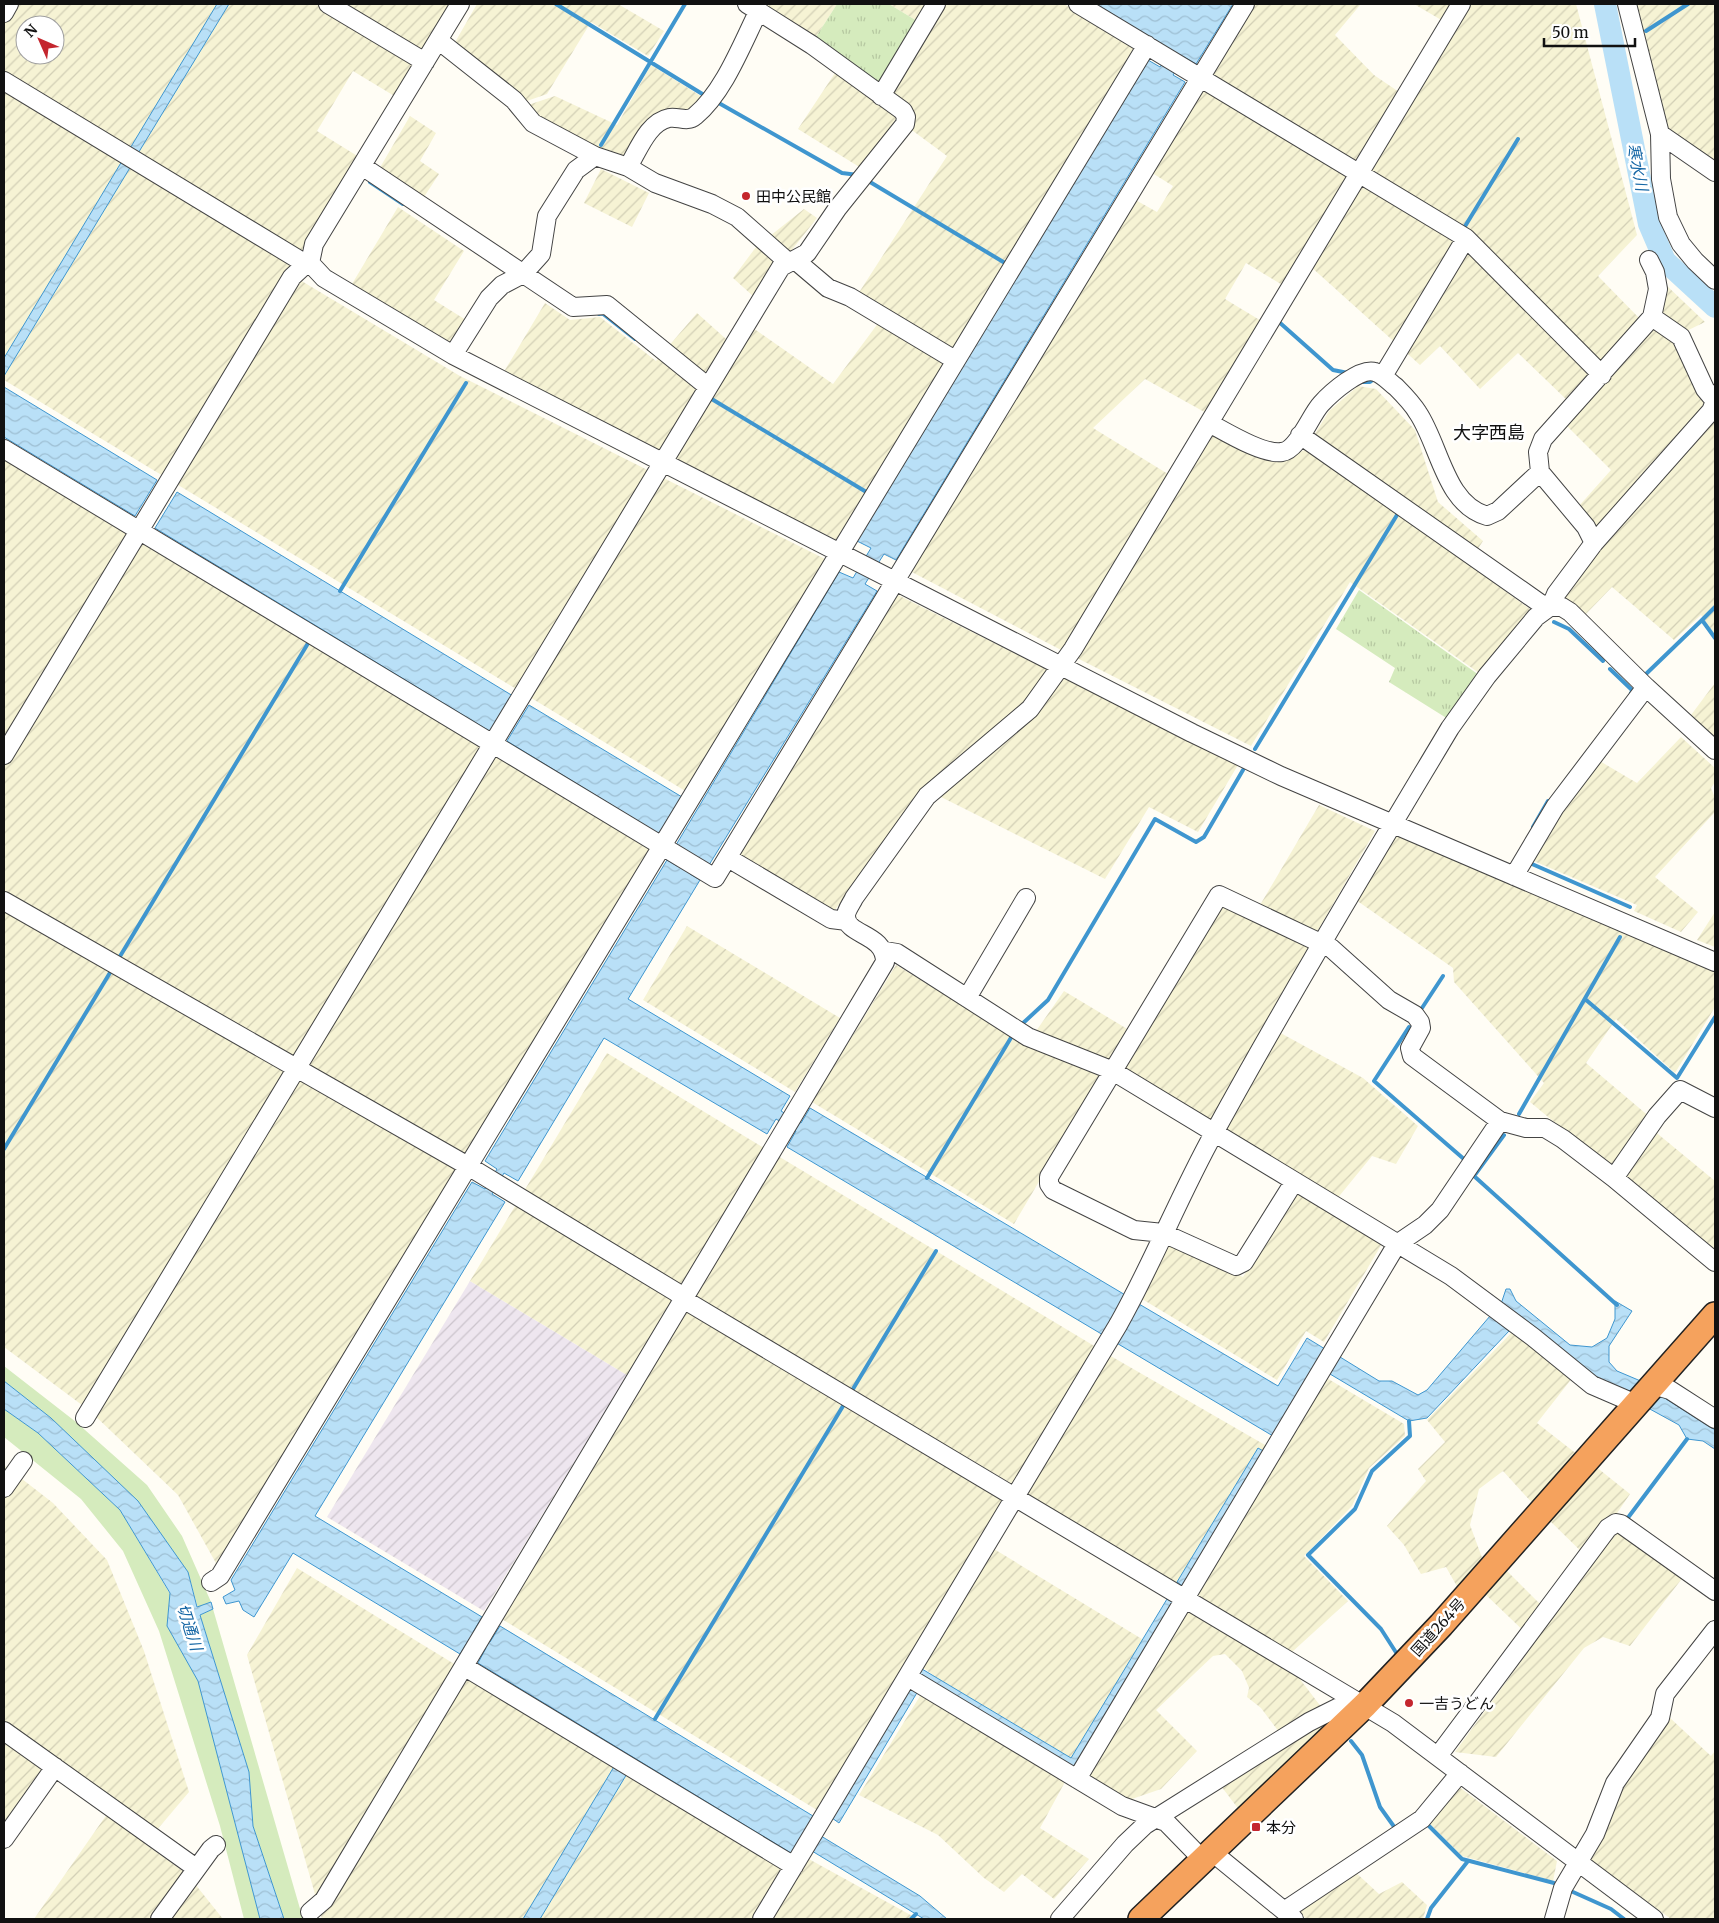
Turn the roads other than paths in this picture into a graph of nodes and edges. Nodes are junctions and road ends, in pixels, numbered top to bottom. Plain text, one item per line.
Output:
1 (9, 4) edge
2 (328, 4) edge
3 (460, 4) edge
4 (936, 4) edge
5 (1078, 4) edge
6 (1245, 4) edge
7 (1461, 4) edge
8 (1627, 4) edge
9 (753, 7) edge
10 (4, 13) edge
11 (438, 40) junction
12 (1147, 45) junction
13 (425, 62) junction
14 (1200, 77) junction
15 (4, 81) edge
16 (881, 96) junction
17 (1660, 134) junction
18 (595, 156) junction
19 (362, 166) junction
20 (628, 167) junction
21 (1715, 172) edge
22 (1358, 174) junction
23 (1466, 238) junction
24 (1649, 260) dead end
25 (791, 261) junction
26 (308, 263) junction
27 (523, 274) junction
28 (1715, 280) edge
29 (1652, 317) junction
30 (453, 355) junction
31 (955, 360) junction
32 (1602, 375) junction
33 (1383, 376) junction
34 (708, 386) junction
35 (1209, 423) junction
36 (1300, 435) junction
37 (4, 449) edge
38 (662, 463) junction
39 (1540, 472) junction
40 (140, 531) junction
41 (1594, 543) junction
42 (838, 553) junction
43 (894, 581) junction
44 (1551, 606) junction
45 (1061, 666) junction
46 (1646, 687) junction
47 (493, 744) junction
48 (1715, 750) edge
49 (4, 755) edge
50 (1393, 824) junction
51 (661, 845) junction
52 (728, 858) junction
53 (1514, 876) junction
54 (1026, 898) dead end
55 (4, 901) edge
56 (847, 922) junction
57 (1323, 943) junction
58 (885, 952) junction
59 (1715, 962) edge
60 (967, 998) junction
61 (297, 1069) junction
62 (1111, 1070) junction
63 (1715, 1108) edge
64 (1500, 1121) junction
65 (1213, 1134) junction
66 (468, 1166) junction
67 (1614, 1178) junction
68 (1294, 1182) junction
69 (1163, 1233) junction
70 (1397, 1244) junction
71 (1715, 1262) edge
72 (683, 1299) junction
73 (1715, 1315) edge
74 (1653, 1385) junction
75 (1636, 1404) junction
76 (85, 1418) dead end
77 (1715, 1419) edge
78 (23, 1461) dead end
79 (4, 1488) edge
80 (1015, 1498) junction
81 (211, 1582) dead end
82 (1715, 1592) edge
83 (1185, 1600) junction
84 (1715, 1630) edge
85 (465, 1667) junction
86 (908, 1677) junction
87 (1365, 1706) junction
88 (4, 1731) edge
89 (1438, 1756) junction
90 (55, 1767) junction
91 (1460, 1773) junction
92 (1077, 1779) junction
93 (1155, 1818) junction
94 (4, 1839) edge
95 (216, 1845) dead end
96 (1208, 1856) junction
97 (1578, 1863) junction
98 (794, 1866) junction
99 (196, 1868) junction
100 (310, 1912) dead end
101 (1289, 1915) edge
102 (160, 1919) edge
103 (762, 1919) edge
104 (1060, 1919) edge
105 (1141, 1919) edge
106 (1554, 1919) edge
107 (1654, 1919) edge

1 - 10 street
2 - 13 street
3 - 11 street
4 - 16 street
5 - 12 street
6 - 14 street
7 - 22 street
8 - 17 street
9 - 16 street
9 - 20 street
11 - 13 street
11 - 18 street
12 - 14 street
12 - 31 street
13 - 19 street
14 - 22 street
14 - 43 street
15 - 26 street
16 - 25 street
17 - 21 street
17 - 28 street
18 - 20 street
18 - 27 street
19 - 26 street
19 - 27 street
20 - 25 street
22 - 23 street
22 - 35 street
23 - 32 street
23 - 33 street
24 - 29 street
25 - 31 street
25 - 34 street
26 - 30 street
26 - 40 street
27 - 30 street
27 - 34 street
29 - 32 street
29 - 41 street
30 - 38 street
31 - 42 street
32 - 39 street
33 - 36 street
33 - 39 street
34 - 38 street
35 - 36 street
35 - 45 street
36 - 44 street
37 - 40 street
38 - 42 street
38 - 47 street
39 - 41 street
40 - 47 street
40 - 49 street
41 - 44 street
42 - 43 street
42 - 51 street
43 - 45 street
43 - 52 street
44 - 46 street
44 - 50 street
45 - 50 street
45 - 56 street
46 - 48 street
46 - 53 street
47 - 51 street
47 - 61 street
50 - 53 street
50 - 57 street
51 - 52 street
51 - 66 street
52 - 56 street
53 - 59 street
54 - 60 street
55 - 61 street
56 - 58 street
57 - 62 street
57 - 64 street
57 - 65 street
58 - 60 street
58 - 72 street
60 - 62 street
61 - 66 street
61 - 76 street
62 - 65 street
62 - 69 street
63 - 67 street
64 - 67 street
64 - 70 street
65 - 68 street
65 - 69 street
66 - 72 street
66 - 81 street
67 - 71 street
68 - 69 street
68 - 70 street
69 - 80 street
70 - 75 street
70 - 83 street
72 - 80 street
72 - 85 street
73 - 74 highway, 国道264号
74 - 75 highway, 国道264号
74 - 77 street
75 - 87 highway, 国道264号
78 - 79 street
80 - 83 street
80 - 86 street
82 - 89 street
83 - 87 street
83 - 92 street
84 - 97 street
85 - 98 street
85 - 100 street
86 - 92 street
86 - 98 street
87 - 89 street
87 - 93 street
87 - 96 highway, 国道264号
88 - 90 street
89 - 91 street
90 - 94 street
90 - 99 street
91 - 97 street
91 - 101 street
92 - 93 street
93 - 96 street
93 - 104 street
95 - 99 street
96 - 101 street
96 - 105 highway, 国道264号
97 - 106 street
97 - 107 street
98 - 103 street
99 - 102 street

